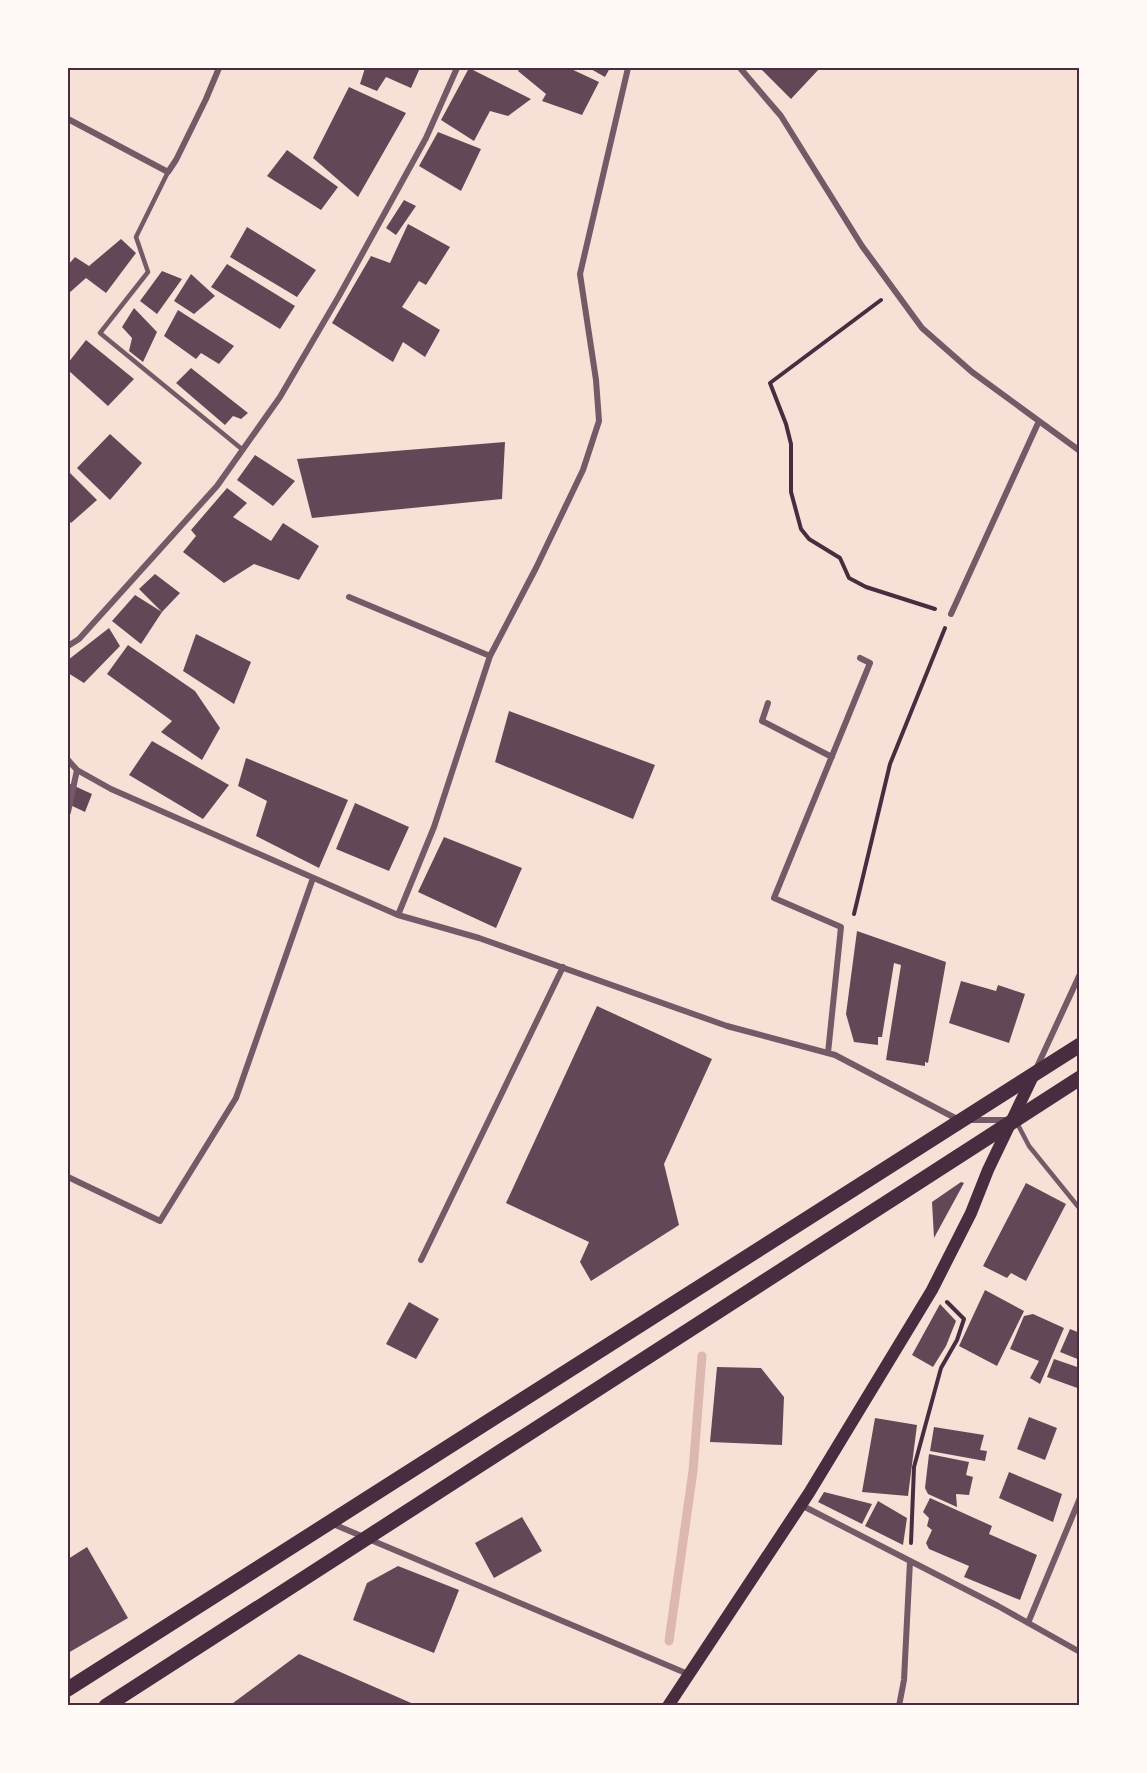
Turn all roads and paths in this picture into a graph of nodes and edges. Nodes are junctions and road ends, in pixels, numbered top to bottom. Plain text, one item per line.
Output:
1 (219, 68) edge
2 (457, 68) edge
3 (628, 68) edge
4 (740, 68) edge
5 (68, 119) edge
6 (168, 172) junction
7 (894, 290) junction
8 (1039, 421) junction
9 (243, 450) junction
10 (1080, 451) edge
11 (349, 597) dead end
12 (951, 614) junction
13 (68, 646) edge
14 (490, 656) junction
15 (860, 658) dead end
16 (768, 704) dead end
17 (832, 757) junction
18 (68, 760) edge
19 (77, 770) junction
20 (68, 813) edge
21 (313, 878) junction
22 (398, 915) junction
23 (841, 927) junction
24 (562, 967) junction
25 (1080, 974) edge
26 (1080, 1045) edge
27 (828, 1053) junction
28 (1034, 1073) junction
29 (1080, 1078) edge
30 (1013, 1119) junction
31 (959, 1120) junction
32 (68, 1177) edge
33 (1080, 1209) edge
34 (421, 1260) dead end
35 (932, 1290) junction
36 (1080, 1497) edge
37 (801, 1505) junction
38 (330, 1522) junction
39 (366, 1538) junction
40 (910, 1561) junction
41 (1028, 1623) junction
42 (1080, 1652) edge
43 (688, 1674) junction
44 (68, 1689) edge
45 (106, 1706) edge
46 (668, 1706) edge
47 (899, 1706) edge

1 - 6 street
2 - 9 street
3 - 14 street
4 - 7 street
5 - 6 street
6 - 9 lane
7 - 8 street
7 - 12 path
8 - 10 street
8 - 12 street
9 - 13 street
11 - 14 street
12 - 23 path
14 - 22 street
15 - 17 street
16 - 17 street
17 - 23 street
18 - 19 street
19 - 20 street
19 - 21 street
21 - 22 street
21 - 32 street
22 - 24 street
23 - 27 street
24 - 27 street
24 - 34 street
25 - 28 street
26 - 28 main road
27 - 31 street
28 - 30 main road
28 - 31 main road
29 - 30 main road
30 - 31 street
30 - 33 lane
30 - 35 main road
30 - 39 main road
31 - 38 main road
35 - 37 main road
35 - 40 path
36 - 41 street
37 - 40 street
37 - 43 main road
38 - 39 street
38 - 44 main road
39 - 43 street
39 - 45 main road
40 - 41 street
40 - 47 street
41 - 42 street
43 - 46 main road

